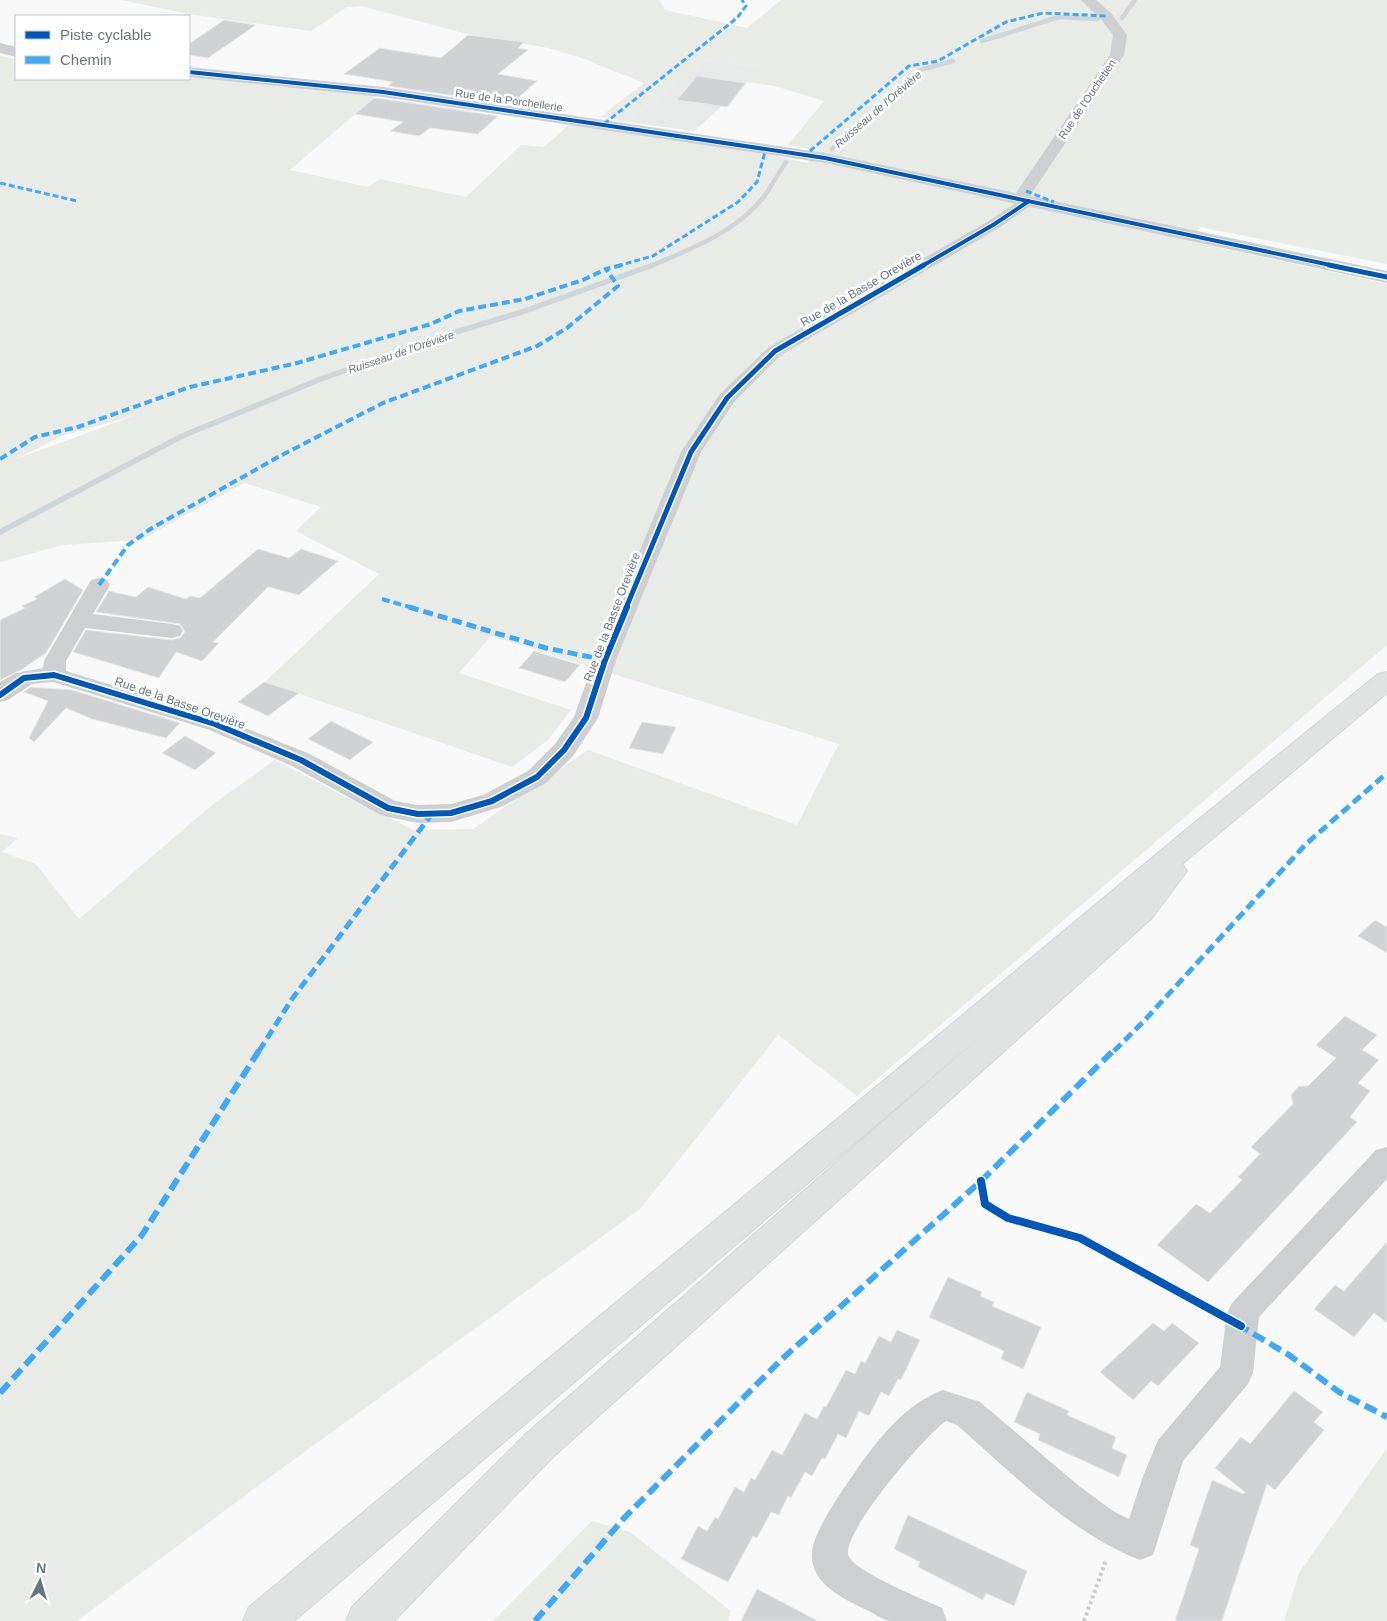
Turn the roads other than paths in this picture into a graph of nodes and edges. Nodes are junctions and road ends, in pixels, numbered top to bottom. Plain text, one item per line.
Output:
1 (1088, 0) edge
2 (0, 48) edge
3 (15, 52) edge
4 (190, 72) edge
5 (1024, 200) junction
6 (1387, 277) edge
7 (99, 585) dead end
8 (79, 621) junction
9 (172, 631) dead end
10 (54, 675) junction
11 (1387, 680) edge
12 (0, 695) edge
13 (1204, 830) junction
14 (1387, 1158) edge
15 (263, 1621) edge
16 (366, 1621) edge
17 (929, 1621) edge

1 - 5 street, Rue de l'Ouchetien
2 - 3 street
4 - 5 street, Rue de la Porchellerie
5 - 6 street, Rue de la Porchellerie
5 - 10 street, Rue de la Basse Orevière
7 - 8 street
8 - 9 street
8 - 10 street
10 - 12 street, Rue de la Basse Orevière
11 - 13 main road
13 - 15 main road
13 - 16 main road
14 - 17 street

